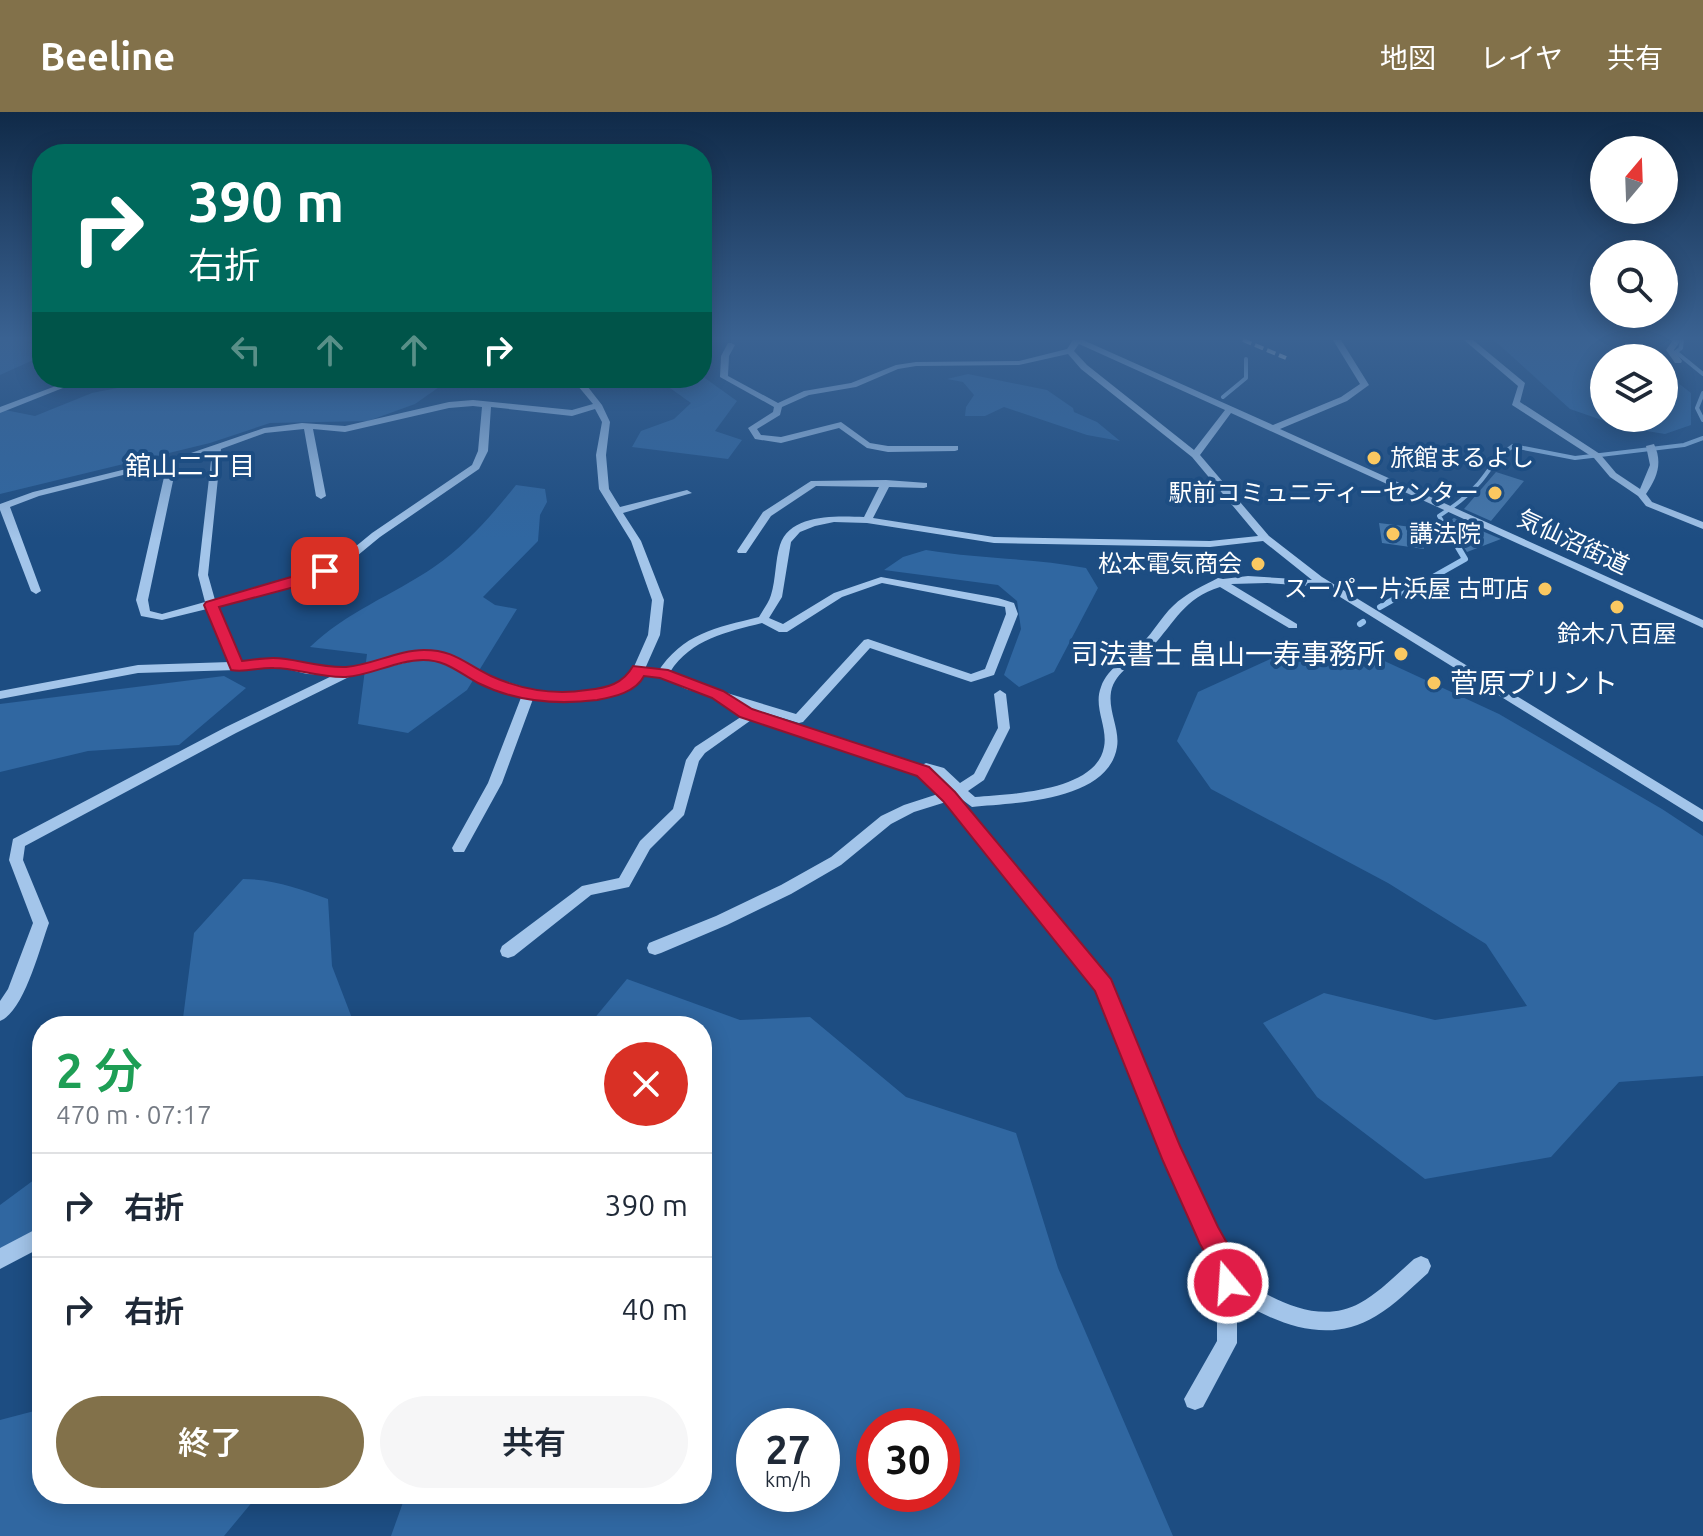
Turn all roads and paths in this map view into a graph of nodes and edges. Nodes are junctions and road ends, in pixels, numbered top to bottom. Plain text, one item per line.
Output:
1 (443, 406) edge
2 (487, 406) edge
3 (510, 406) edge
4 (593, 406) edge
5 (599, 406) edge
6 (778, 406) edge
7 (1134, 406) edge
8 (1224, 406) edge
9 (1326, 406) edge
10 (1520, 406) edge
11 (1230, 409) junction
12 (308, 426) junction
13 (1274, 428) junction
14 (217, 446) junction
15 (1651, 446) dead end
16 (955, 448) dead end
17 (1195, 455) junction
18 (173, 460) junction
19 (886, 483) junction
20 (924, 485) dead end
21 (687, 493) dead end
22 (1641, 494) junction
23 (321, 496) dead end
24 (2, 506) edge
25 (618, 511) junction
26 (867, 520) junction
27 (1703, 526) edge
28 (1265, 538) junction
29 (742, 551) dead end
30 (1218, 580) junction
31 (1325, 584) junction
32 (36, 591) dead end
33 (211, 605) junction
34 (763, 619) junction
35 (1703, 624) edge
36 (1293, 626) dead end
37 (237, 666) junction
38 (359, 669) junction
39 (639, 670) junction
40 (663, 673) junction
41 (529, 694) junction
42 (1000, 694) dead end
43 (0, 695) edge
44 (718, 695) junction
45 (750, 715) junction
46 (954, 793) junction
47 (1703, 817) edge
48 (459, 848) dead end
49 (655, 948) dead end
50 (508, 951) dead end
51 (0, 1014) edge
52 (32, 1241) edge
53 (0, 1259) edge
54 (1421, 1266) dead end
55 (1228, 1283) junction
56 (1195, 1399) dead end

1 - 12 street
2 - 33 street
3 - 4 street
5 - 25 street
6 - 16 street
7 - 17 street
8 - 11 street, 気仙沼街道
9 - 13 street
10 - 22 street
11 - 13 street, 気仙沼街道
11 - 17 street
12 - 14 street
12 - 23 street
13 - 35 street, 気仙沼街道
14 - 18 street
14 - 33 street
15 - 22 street
17 - 28 street
18 - 24 street
18 - 33 street
19 - 20 street
19 - 26 street
19 - 29 street
21 - 25 street
22 - 27 street
24 - 32 street
25 - 39 street
26 - 28 street
26 - 34 street
28 - 31 street
30 - 31 street
30 - 36 street
30 - 46 street
31 - 47 street
33 - 37 street
34 - 40 street
34 - 44 street
37 - 38 street
37 - 43 street
38 - 41 street
38 - 51 street
39 - 40 street
39 - 41 street
40 - 44 street
41 - 48 street
42 - 46 street
44 - 45 street
45 - 46 street
45 - 50 street
46 - 49 street
46 - 55 street
52 - 53 street
54 - 55 street
55 - 56 street

